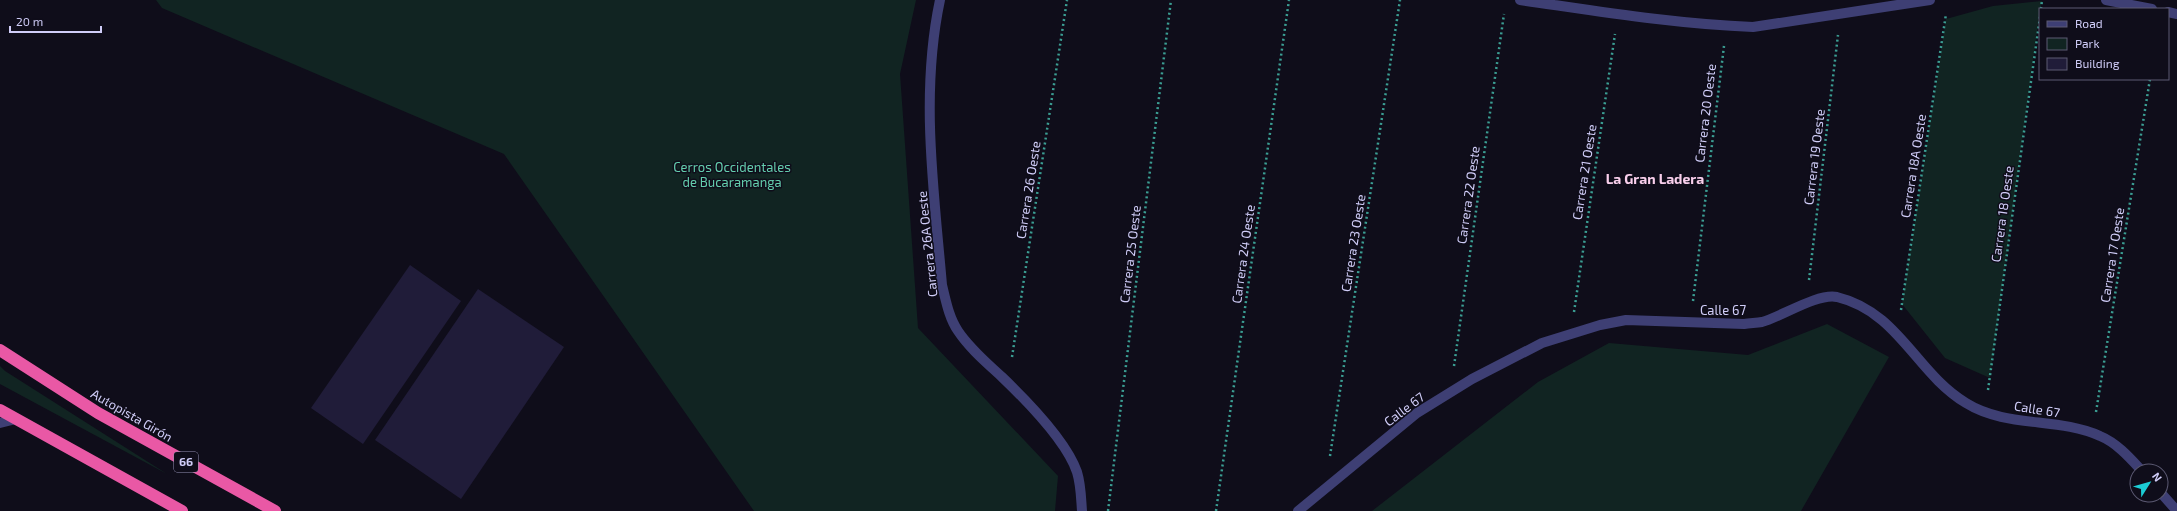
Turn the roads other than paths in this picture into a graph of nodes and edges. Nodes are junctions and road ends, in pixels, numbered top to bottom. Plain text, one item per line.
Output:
1 (940, 0) edge
2 (1520, 0) edge
3 (1930, 0) edge
4 (2106, 0) edge
5 (2147, 8) edge
6 (0, 350) edge
7 (0, 410) edge
8 (16, 419) junction
9 (0, 423) edge
10 (2135, 463) edge
11 (2169, 502) edge
12 (182, 511) edge
13 (275, 511) edge
14 (1082, 511) edge
15 (1298, 511) edge
16 (2177, 511) edge

1 - 14 street, Carrera 26A Oeste
2 - 3 street
4 - 5 street
6 - 13 highway, Autopista Girón / 66
7 - 8 highway
8 - 9 street
8 - 12 highway
10 - 15 street, Calle 67
11 - 16 street

